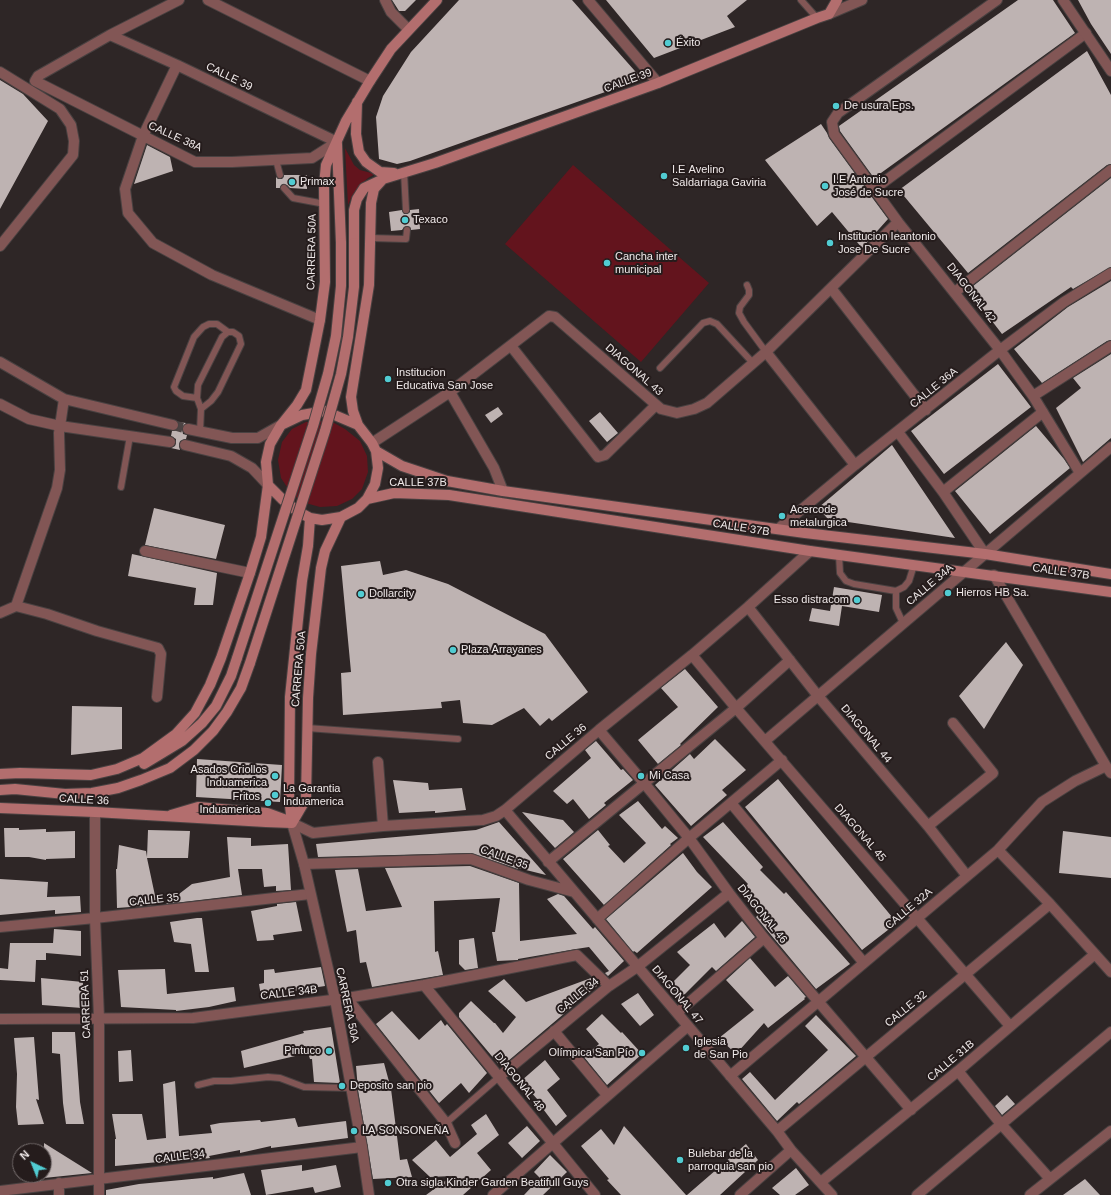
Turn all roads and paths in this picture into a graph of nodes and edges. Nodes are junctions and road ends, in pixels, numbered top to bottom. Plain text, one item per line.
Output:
1 (179, 0) edge
2 (208, 0) edge
3 (385, 0) edge
4 (437, 0) edge
5 (588, 0) edge
6 (801, 0) edge
7 (837, 0) edge
8 (862, 0) edge
9 (997, 0) edge
10 (1064, 0) edge
11 (829, 14) junction
12 (817, 18) junction
13 (408, 29) junction
14 (1086, 33) junction
15 (110, 35) junction
16 (177, 66) junction
17 (1111, 71) edge
18 (0, 72) edge
19 (370, 81) junction
20 (658, 83) junction
21 (357, 100) junction
22 (143, 136) junction
23 (337, 142) junction
24 (276, 160) junction
25 (1111, 170) edge
26 (401, 173) junction
27 (280, 174) dead end
28 (383, 179) junction
29 (284, 188) dead end
30 (873, 190) junction
31 (325, 204) junction
32 (406, 210) dead end
33 (898, 222) junction
34 (407, 230) dead end
35 (370, 238) junction
36 (0, 246) edge
37 (1111, 273) edge
38 (747, 285) dead end
39 (831, 288) junction
40 (955, 292) junction
41 (320, 320) junction
42 (228, 332) junction
43 (511, 346) junction
44 (1111, 346) edge
45 (1000, 350) junction
46 (766, 352) junction
47 (0, 362) edge
48 (753, 363) junction
49 (660, 368) dead end
50 (450, 392) junction
51 (1033, 396) junction
52 (197, 398) junction
53 (64, 399) junction
54 (0, 404) edge
55 (656, 405) junction
56 (201, 409) junction
57 (926, 410) junction
58 (1043, 412) junction
59 (173, 425) tunnel mouth
60 (281, 425) junction
61 (358, 425) junction
62 (60, 426) junction
63 (188, 429) tunnel mouth
64 (200, 432) junction
65 (898, 432) junction
66 (130, 436) junction
67 (170, 442) dead end
68 (374, 447) junction
69 (1111, 447) edge
70 (855, 465) junction
71 (1080, 473) junction
72 (268, 485) junction
73 (122, 487) dead end
74 (503, 491) junction
75 (943, 492) junction
76 (367, 499) junction
77 (341, 517) junction
78 (310, 518) junction
79 (778, 529) junction
80 (144, 551) dead end
81 (810, 551) junction
82 (986, 554) junction
83 (839, 555) junction
84 (914, 565) junction
85 (964, 572) junction
86 (250, 573) junction
87 (1111, 574) edge
88 (994, 575) junction
89 (896, 591) junction
90 (1111, 592) edge
91 (16, 606) junction
92 (748, 607) junction
93 (0, 612) edge
94 (903, 623) junction
95 (692, 655) junction
96 (790, 660) junction
97 (818, 696) junction
98 (157, 697) dead end
99 (736, 708) junction
100 (953, 723) dead end
101 (307, 728) junction
102 (599, 730) junction
103 (458, 739) dead end
104 (765, 741) junction
105 (782, 760) junction
106 (378, 762) dead end
107 (117, 769) junction
108 (1108, 769) edge
109 (0, 774) edge
110 (644, 783) junction
111 (0, 790) edge
112 (731, 804) junction
113 (0, 808) edge
114 (505, 810) junction
115 (95, 812) junction
116 (292, 822) junction
117 (383, 826) junction
118 (928, 826) junction
119 (689, 838) junction
120 (998, 850) junction
121 (548, 862) junction
122 (304, 864) junction
123 (967, 876) junction
124 (574, 892) junction
125 (729, 893) junction
126 (310, 894) junction
127 (1050, 904) junction
128 (918, 917) junction
129 (95, 918) junction
130 (597, 919) junction
131 (0, 927) edge
132 (764, 938) junction
133 (1095, 954) junction
134 (864, 963) junction
135 (637, 967) junction
136 (1111, 972) edge
137 (966, 975) junction
138 (424, 985) junction
139 (609, 986) junction
140 (347, 998) junction
141 (335, 999) junction
142 (819, 1001) junction
143 (677, 1013) junction
144 (99, 1018) junction
145 (0, 1019) edge
146 (688, 1026) junction
147 (1010, 1026) junction
148 (554, 1032) junction
149 (1111, 1032) edge
150 (866, 1057) junction
151 (958, 1072) junction
152 (730, 1076) junction
153 (500, 1077) junction
154 (198, 1085) dead end
155 (352, 1088) junction
156 (608, 1095) junction
157 (911, 1110) junction
158 (446, 1123) junction
159 (1001, 1124) junction
160 (777, 1131) junction
161 (1111, 1131) edge
162 (455, 1143) dead end
163 (553, 1144) junction
164 (362, 1147) junction
165 (791, 1150) junction
166 (99, 1179) junction
167 (1050, 1179) junction
168 (821, 1182) junction
169 (59, 1183) junction
170 (0, 1191) edge
171 (499, 1193) edge
172 (59, 1195) edge
173 (99, 1195) edge
174 (369, 1195) edge
175 (595, 1195) edge
176 (740, 1195) edge
177 (832, 1195) edge
178 (916, 1195) edge
179 (1030, 1195) edge

1 - 15 street
2 - 19 street
3 - 13 street
4 - 13 main road, CARRERA 50A
5 - 20 street
6 - 12 lane
7 - 11 main road
8 - 11 street, CALLE 39
9 - 30 street, DIAGONAL 42
10 - 14 street
11 - 12 main road, CALLE 39
12 - 20 main road, CALLE 39
13 - 19 main road, CARRERA 50A
14 - 17 street
14 - 30 street
15 - 16 street, CALLE 39
15 - 22 street, CALLE 38A
16 - 22 street
16 - 23 street, CALLE 39
18 - 36 street
19 - 21 main road, CARRERA 50A
20 - 26 main road, CALLE 39
21 - 23 main road, CARRERA 50A
21 - 26 main road, CALLE 39
22 - 24 street, CALLE 38A
22 - 41 street
23 - 24 street, CALLE 38A
23 - 31 main road, CARRERA 50A
23 - 107 main road, bridge
24 - 27 lane
25 - 40 street
26 - 28 main road, CALLE 39
26 - 32 lane
28 - 35 main road
28 - 111 main road, CALLE 39, bridge
29 - 31 lane
30 - 33 street, DIAGONAL 42
31 - 41 main road, CARRERA 50A
33 - 39 street, DIAGONAL 43
33 - 40 street, DIAGONAL 42
34 - 35 lane
35 - 61 main road
37 - 45 street, CALLE 36A
38 - 46 lane
39 - 46 street, DIAGONAL 43
39 - 57 street
40 - 45 street, DIAGONAL 42
41 - 60 main road, CARRERA 50A
42 - 52 lane
42 - 52 lane
42 - 56 lane
43 - 50 street, DIAGONAL 43
43 - 55 street, DIAGONAL 43
43 - 55 street
44 - 51 street
45 - 51 street, DIAGONAL 42
45 - 57 street, CALLE 36A
46 - 48 street, DIAGONAL 43
46 - 70 street
47 - 53 street
48 - 49 lane
48 - 55 street, DIAGONAL 43
50 - 68 street, DIAGONAL 43
50 - 74 street
51 - 58 street, DIAGONAL 42
52 - 56 lane
53 - 59 street
53 - 62 street
54 - 62 street
56 - 64 lane
57 - 65 street, CALLE 36A
58 - 71 street, DIAGONAL 42
58 - 75 street
60 - 61 main road
60 - 64 street
60 - 72 main road
61 - 68 main road
62 - 66 street
62 - 91 street
63 - 64 street
64 - 72 street
65 - 70 street, CALLE 36A
65 - 75 street
66 - 67 street
66 - 73 lane
68 - 74 main road, CALLE 37B
68 - 76 main road
69 - 71 street, CALLE 34A
70 - 79 street, CALLE 36A
71 - 82 street, CALLE 34A
72 - 78 main road
72 - 86 main road
74 - 79 main road, CALLE 37B
75 - 82 street
76 - 77 main road
76 - 81 main road, CALLE 37B
77 - 78 main road
77 - 101 main road, CARRERA 50A
78 - 116 main road, CARRERA 50A
79 - 82 main road, CALLE 37B
80 - 86 street
81 - 83 main road, CALLE 37B
81 - 92 street, CALLE 36
82 - 85 street, CALLE 34A
82 - 87 main road, CALLE 37B
83 - 84 main road, CALLE 37B
83 - 89 lane
84 - 85 main road, CALLE 37B
84 - 89 lane
85 - 88 main road, CALLE 37B
85 - 94 street, CALLE 34A
86 - 107 main road
88 - 90 main road, CALLE 37B
88 - 108 street
89 - 94 lane
91 - 93 street
91 - 98 street
92 - 95 street, CALLE 36
92 - 96 street, DIAGONAL 44
94 - 97 street, CALLE 34A
95 - 99 street, DIAGONAL 45
95 - 102 street, CALLE 36
96 - 97 street, DIAGONAL 44
96 - 99 street
97 - 104 street, CALLE 34A
97 - 118 street, DIAGONAL 44
99 - 104 street, DIAGONAL 45
99 - 110 street
100 - 118 street
101 - 103 lane
101 - 116 main road, CARRERA 50A
102 - 110 street, DIAGONAL 46
102 - 114 street, CALLE 36
104 - 105 street, DIAGONAL 45
105 - 112 street
105 - 128 street, DIAGONAL 45
106 - 117 street
107 - 109 main road
108 - 120 street, CALLE 32A
110 - 119 street, DIAGONAL 46
110 - 121 street
112 - 119 street
112 - 134 street
113 - 115 main road, CALLE 36
114 - 117 street, CALLE 36
114 - 121 street, DIAGONAL 47
115 - 116 main road, CALLE 36
115 - 129 street, CARRERA 51
116 - 117 street, CALLE 36
116 - 122 street, CARRERA 50A
118 - 123 street, DIAGONAL 44
119 - 125 street, DIAGONAL 46
119 - 130 street
120 - 123 street, CALLE 32A
120 - 127 street
121 - 124 street, DIAGONAL 47
122 - 124 street, CALLE 35
122 - 126 street, CARRERA 50A
123 - 128 street, CALLE 32A
124 - 130 street, DIAGONAL 47
125 - 132 street, DIAGONAL 46
125 - 135 street, CALLE 34
126 - 129 street, CALLE 35
126 - 141 street, CARRERA 50A
127 - 133 street
127 - 137 street, CALLE 32
128 - 134 street, CALLE 32A
128 - 137 street, DIAGONAL 45
129 - 131 street, CALLE 35
129 - 144 street, CARRERA 51
130 - 135 street, DIAGONAL 47
132 - 142 street, DIAGONAL 46
132 - 143 street
133 - 136 street
133 - 147 street, CALLE 31B
134 - 142 street, CALLE 32A
135 - 139 street, CALLE 34
135 - 143 street, DIAGONAL 47
137 - 147 street, DIAGONAL 45
137 - 150 street, CALLE 32
138 - 139 street, CALLE 34B
138 - 140 street, CALLE 34B
138 - 153 street, DIAGONAL 48
139 - 148 street, CALLE 34
140 - 141 street, CALLE 34B
140 - 158 street
141 - 144 street, CALLE 34B
141 - 155 street, CARRERA 50A
142 - 150 street, DIAGONAL 46
142 - 152 street, CALLE 32A
143 - 146 street, DIAGONAL 47
144 - 145 street, CALLE 34B
144 - 166 street, CARRERA 51
146 - 152 street, DIAGONAL 47
146 - 156 street
147 - 151 street, CALLE 31B
148 - 153 street, CALLE 34
148 - 156 street
149 - 159 street
150 - 157 street, DIAGONAL 46
150 - 160 street, CALLE 32
151 - 157 street, CALLE 31B
151 - 159 street
152 - 160 street, DIAGONAL 47
153 - 158 lane, CALLE 34
153 - 163 street, DIAGONAL 48
154 - 155 lane
155 - 164 street, CARRERA 50A
156 - 163 street
157 - 168 street, CALLE 31B
158 - 162 street
159 - 167 street
159 - 178 street
160 - 165 street, DIAGONAL 47
161 - 167 street
163 - 171 street
163 - 175 street, DIAGONAL 48
164 - 166 street, CALLE 34
164 - 174 street, CARRERA 50A
165 - 168 street, DIAGONAL 47
165 - 176 street
166 - 169 street, CALLE 34
166 - 173 street, CARRERA 51
167 - 179 street
168 - 177 street, DIAGONAL 47
169 - 170 street, CALLE 34
169 - 172 street

